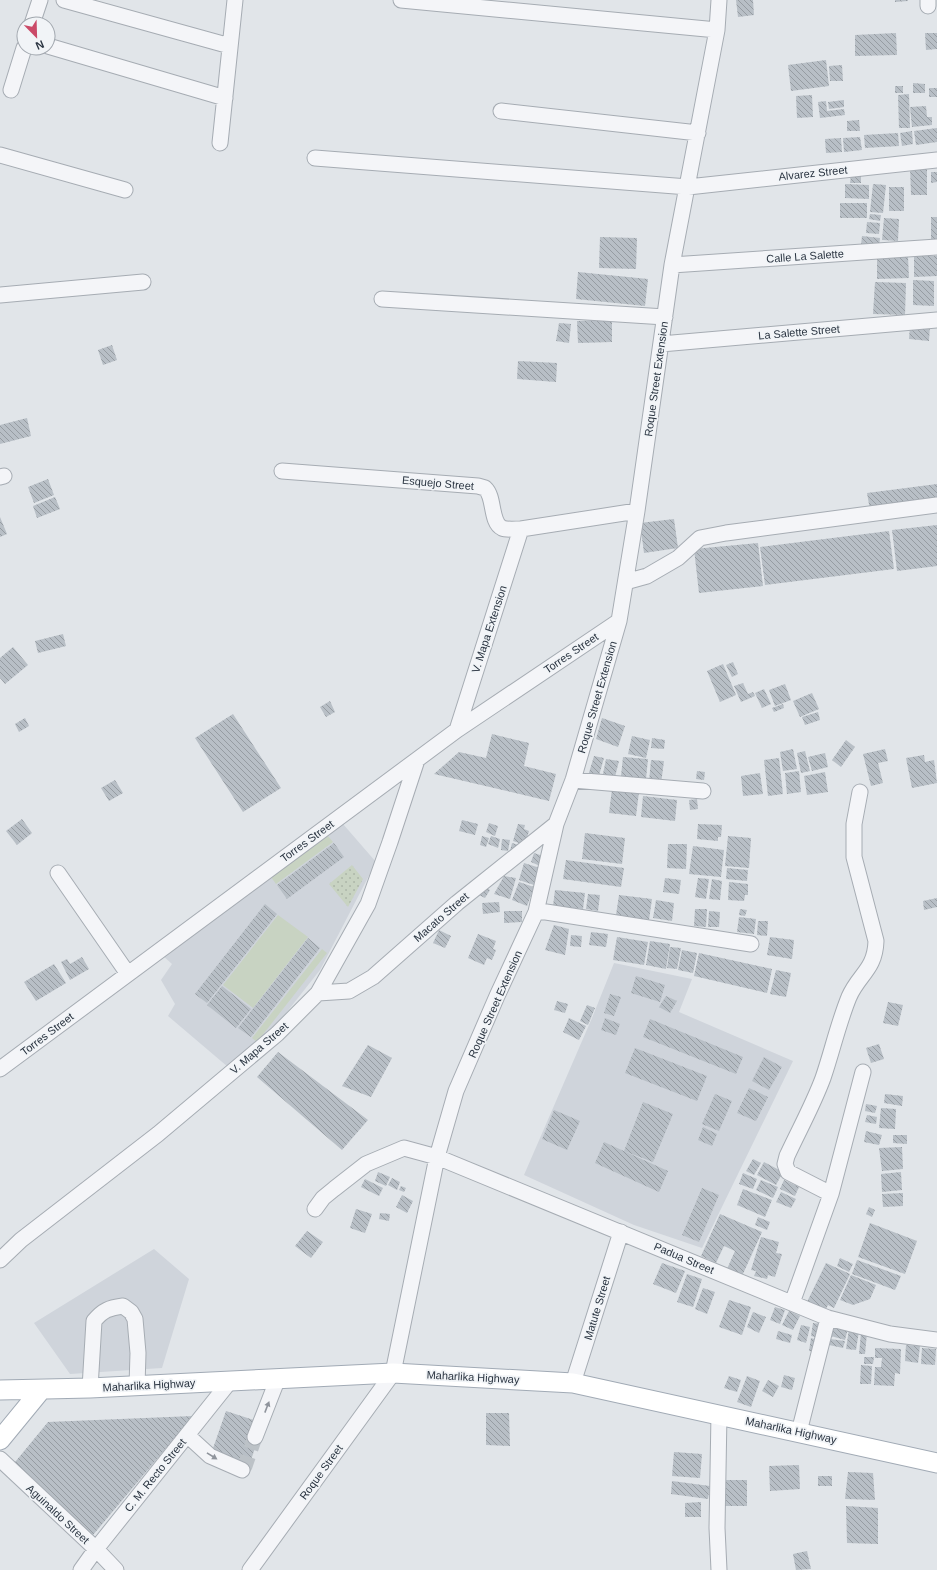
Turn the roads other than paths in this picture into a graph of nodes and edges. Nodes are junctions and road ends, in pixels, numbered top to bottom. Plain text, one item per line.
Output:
1 (40, 0) edge
2 (64, 0) edge
3 (235, 0) edge
4 (401, 0) edge
5 (719, 0) edge
6 (35, 16) edge
7 (717, 30) junction
8 (230, 46) junction
9 (56, 48) edge
10 (22, 56) edge
11 (11, 90) dead end
12 (225, 98) junction
13 (501, 111) dead end
14 (698, 133) junction
15 (220, 143) dead end
16 (0, 155) edge
17 (315, 158) dead end
18 (937, 160) edge
19 (688, 187) junction
20 (125, 190) dead end
21 (937, 247) edge
22 (672, 265) junction
23 (143, 282) dead end
24 (0, 295) edge
25 (382, 299) dead end
26 (665, 317) junction
27 (937, 320) edge
28 (661, 344) junction
29 (282, 471) dead end
30 (937, 505) edge
31 (637, 511) junction
32 (521, 529) junction
33 (626, 583) junction
34 (619, 621) junction
35 (456, 730) junction
36 (417, 760) junction
37 (573, 780) junction
38 (703, 791) dead end
39 (860, 792) dead end
40 (556, 824) junction
41 (58, 873) dead end
42 (536, 912) junction
43 (751, 944) dead end
44 (128, 974) junction
45 (318, 993) junction
46 (0, 1069) edge
47 (862, 1072) dead end
48 (437, 1157) junction
49 (831, 1194) junction
50 (314, 1209) dead end
51 (621, 1232) junction
52 (0, 1260) edge
53 (792, 1303) junction
54 (828, 1318) junction
55 (937, 1340) edge
56 (392, 1373) junction
57 (278, 1378) junction
58 (231, 1380) junction
59 (573, 1383) junction
60 (137, 1386) junction
61 (90, 1388) junction
62 (0, 1390) edge
63 (41, 1390) junction
64 (719, 1414) junction
65 (799, 1432) junction
66 (187, 1435) junction
67 (255, 1437) tunnel mouth
68 (0, 1440) edge
69 (0, 1459) edge
70 (937, 1463) edge
71 (242, 1470) dead end
72 (96, 1549) junction
73 (81, 1570) edge
74 (116, 1570) edge
75 (250, 1570) edge
76 (719, 1570) edge

1 - 6 street
2 - 8 street
3 - 8 street
4 - 7 street
5 - 7 street, Roque Street Extension
7 - 14 street, Roque Street Extension
8 - 12 street
9 - 12 street
10 - 11 street
12 - 15 street
13 - 14 street
14 - 19 street, Roque Street Extension
16 - 20 street
17 - 19 street, Alvarez Street
18 - 19 street, Alvarez Street
19 - 22 street, Roque Street Extension
21 - 22 street, Calle La Salette
22 - 26 street, Roque Street Extension
23 - 24 street
25 - 26 street
26 - 28 street, Roque Street Extension
27 - 28 street, La Salette Street
28 - 31 street, Roque Street Extension
29 - 32 street, Esquejo Street
30 - 33 street
31 - 32 street, Esquejo Street
31 - 33 street, Roque Street Extension
32 - 35 street, V. Mapa Extension
33 - 34 street, Roque Street Extension
34 - 35 street, Torres Street
34 - 37 street, Roque Street Extension
35 - 36 street, Torres Street
36 - 44 street, Torres Street
36 - 45 street, V. Mapa Street
37 - 38 street
37 - 40 street, Roque Street Extension
39 - 49 street
40 - 42 street, Roque Street Extension
40 - 45 street, Macato Street
41 - 44 street
42 - 43 street
42 - 48 street, Roque Street Extension
44 - 46 street, Torres Street
45 - 52 street, V. Mapa Street
47 - 49 street
48 - 50 street, Padua Street
48 - 51 street, Padua Street
48 - 56 street, Roque Street Extension
49 - 53 street
51 - 53 street, Padua Street
51 - 59 street, Matute Street
53 - 54 street, Padua Street
54 - 55 street, Padua Street
54 - 65 street
56 - 57 main road, Maharlika Highway
56 - 59 main road, Maharlika Highway
56 - 75 street, Roque Street
57 - 58 main road, Maharlika Highway
67 -> 57 street
58 - 60 main road, Maharlika Highway
58 - 66 street, C. M. Recto Street
59 - 64 main road, Maharlika Highway
60 - 61 main road, Maharlika Highway
60 - 61 street
61 - 63 main road, Maharlika Highway
62 - 63 main road, Maharlika Highway
63 - 68 main road
64 - 65 main road, Maharlika Highway
64 - 76 street
65 - 70 main road, Maharlika Highway
66 -> 71 street
66 - 72 street, C. M. Recto Street
69 - 72 street, Aguinaldo Street
72 - 73 street, C. M. Recto Street
72 - 74 street, Aguinaldo Street

